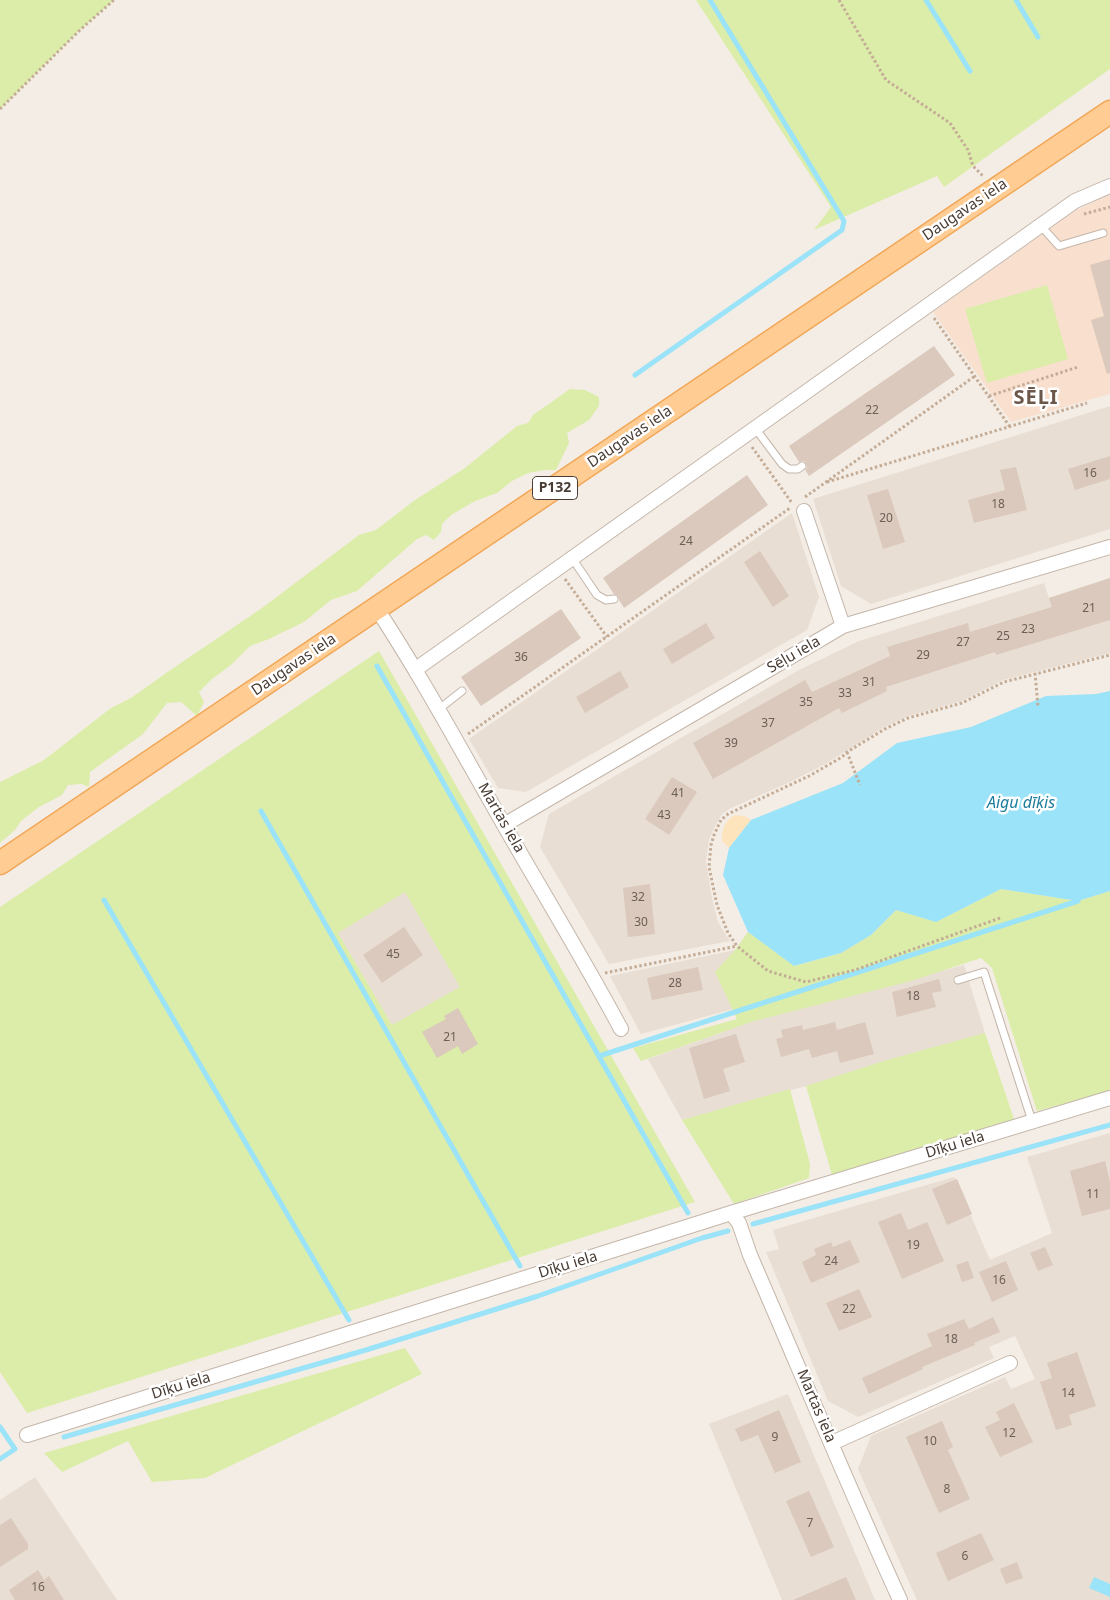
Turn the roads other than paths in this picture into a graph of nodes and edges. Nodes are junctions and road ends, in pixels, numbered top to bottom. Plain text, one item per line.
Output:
1 (1110, 112) edge
2 (1110, 186) edge
3 (1041, 226) junction
4 (1103, 233) dead end
5 (755, 428) junction
6 (802, 466) dead end
7 (802, 505) road end
8 (1110, 547) edge
9 (572, 558) junction
10 (614, 598) dead end
11 (378, 608) junction
12 (843, 626) junction
13 (416, 669) junction
14 (462, 691) dead end
15 (439, 709) junction
16 (504, 825) junction
17 (0, 863) edge
18 (958, 980) dead end
19 (621, 1029) dead end
20 (1110, 1098) edge
21 (1032, 1121) junction
22 (731, 1213) junction
23 (1010, 1363) dead end
24 (27, 1435) dead end
25 (832, 1442) junction
26 (900, 1600) edge

1 - 11 main road, Daugavas iela / P132
2 - 3 street
3 - 4 lane
3 - 5 street
5 - 6 lane
5 - 9 street
7 - 12 street
8 - 12 street, Sēļu iela
9 - 10 lane
9 - 13 street
11 - 13 street, Martas iela
11 - 17 main road, Daugavas iela / P132
12 - 16 street, Sēļu iela
13 - 15 street, Martas iela
14 - 15 lane
15 - 16 street, Martas iela
16 - 19 street, Martas iela
18 - 21 lane
20 - 21 street, Dīķu iela
21 - 22 street, Dīķu iela
22 - 24 street, Dīķu iela
22 - 25 street, Martas iela
23 - 25 street
25 - 26 street, Martas iela

